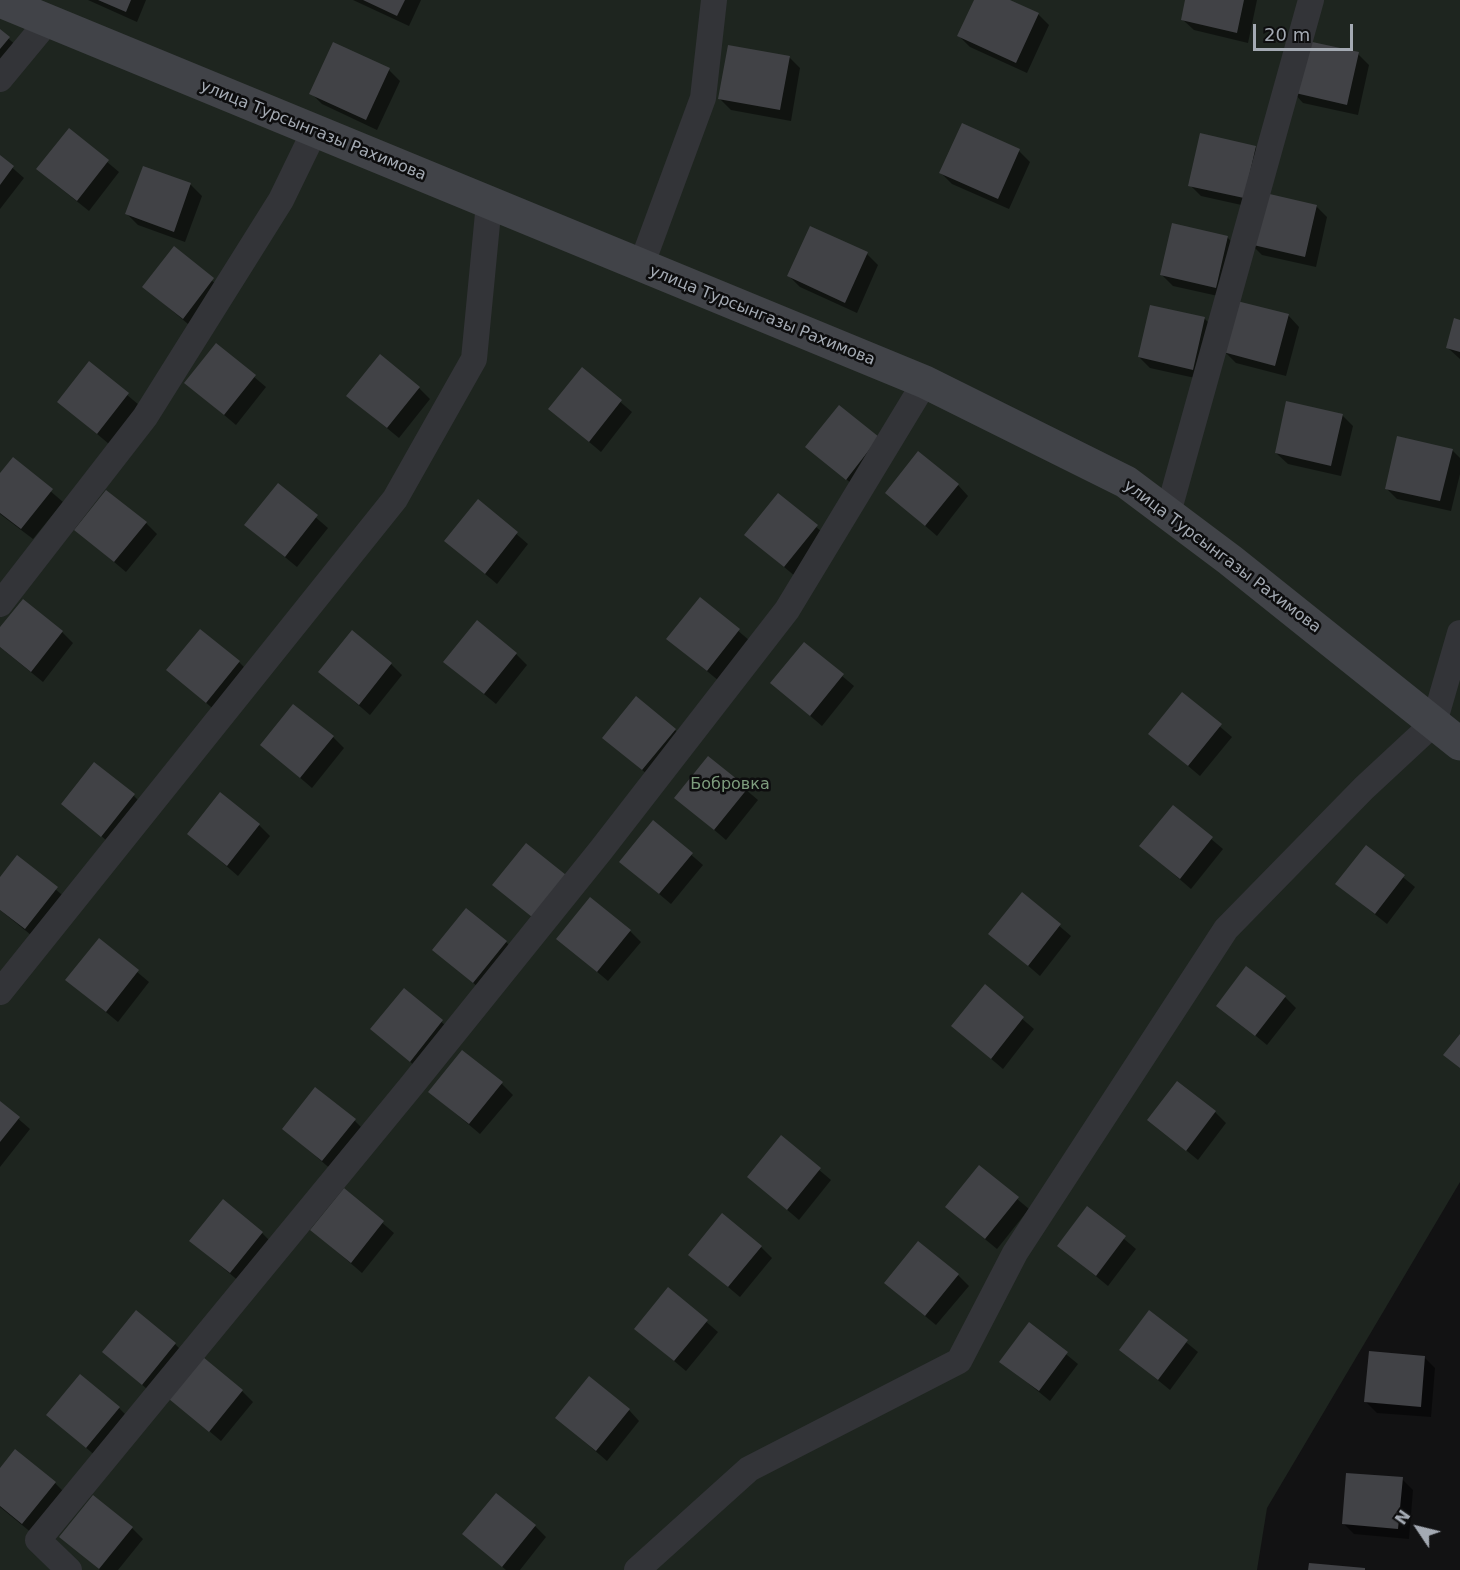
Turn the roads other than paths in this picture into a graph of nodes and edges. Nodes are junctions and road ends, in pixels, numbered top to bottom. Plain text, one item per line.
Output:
1 (714, 0) edge
2 (1311, 0) edge
3 (0, 1) edge
4 (48, 21) junction
5 (0, 79) edge
6 (314, 132) junction
7 (489, 203) junction
8 (641, 266) junction
9 (925, 381) junction
10 (1168, 513) junction
11 (0, 604) edge
12 (1460, 633) edge
13 (1434, 723) junction
14 (1460, 744) edge
15 (0, 992) edge
16 (647, 1565) edge
17 (69, 1570) edge

1 - 8 street
2 - 10 street
3 - 4 street, улица Турсынгазы Рахимова
4 - 5 street
4 - 6 street, улица Турсынгазы Рахимова
6 - 7 street, улица Турсынгазы Рахимова
6 - 11 street
7 - 8 street, улица Турсынгазы Рахимова
7 - 15 street
8 - 9 street, улица Турсынгазы Рахимова
9 - 10 street, улица Турсынгазы Рахимова
9 - 17 street
10 - 13 street, улица Турсынгазы Рахимова
12 - 13 street
13 - 14 street, улица Турсынгазы Рахимова
13 - 16 street

